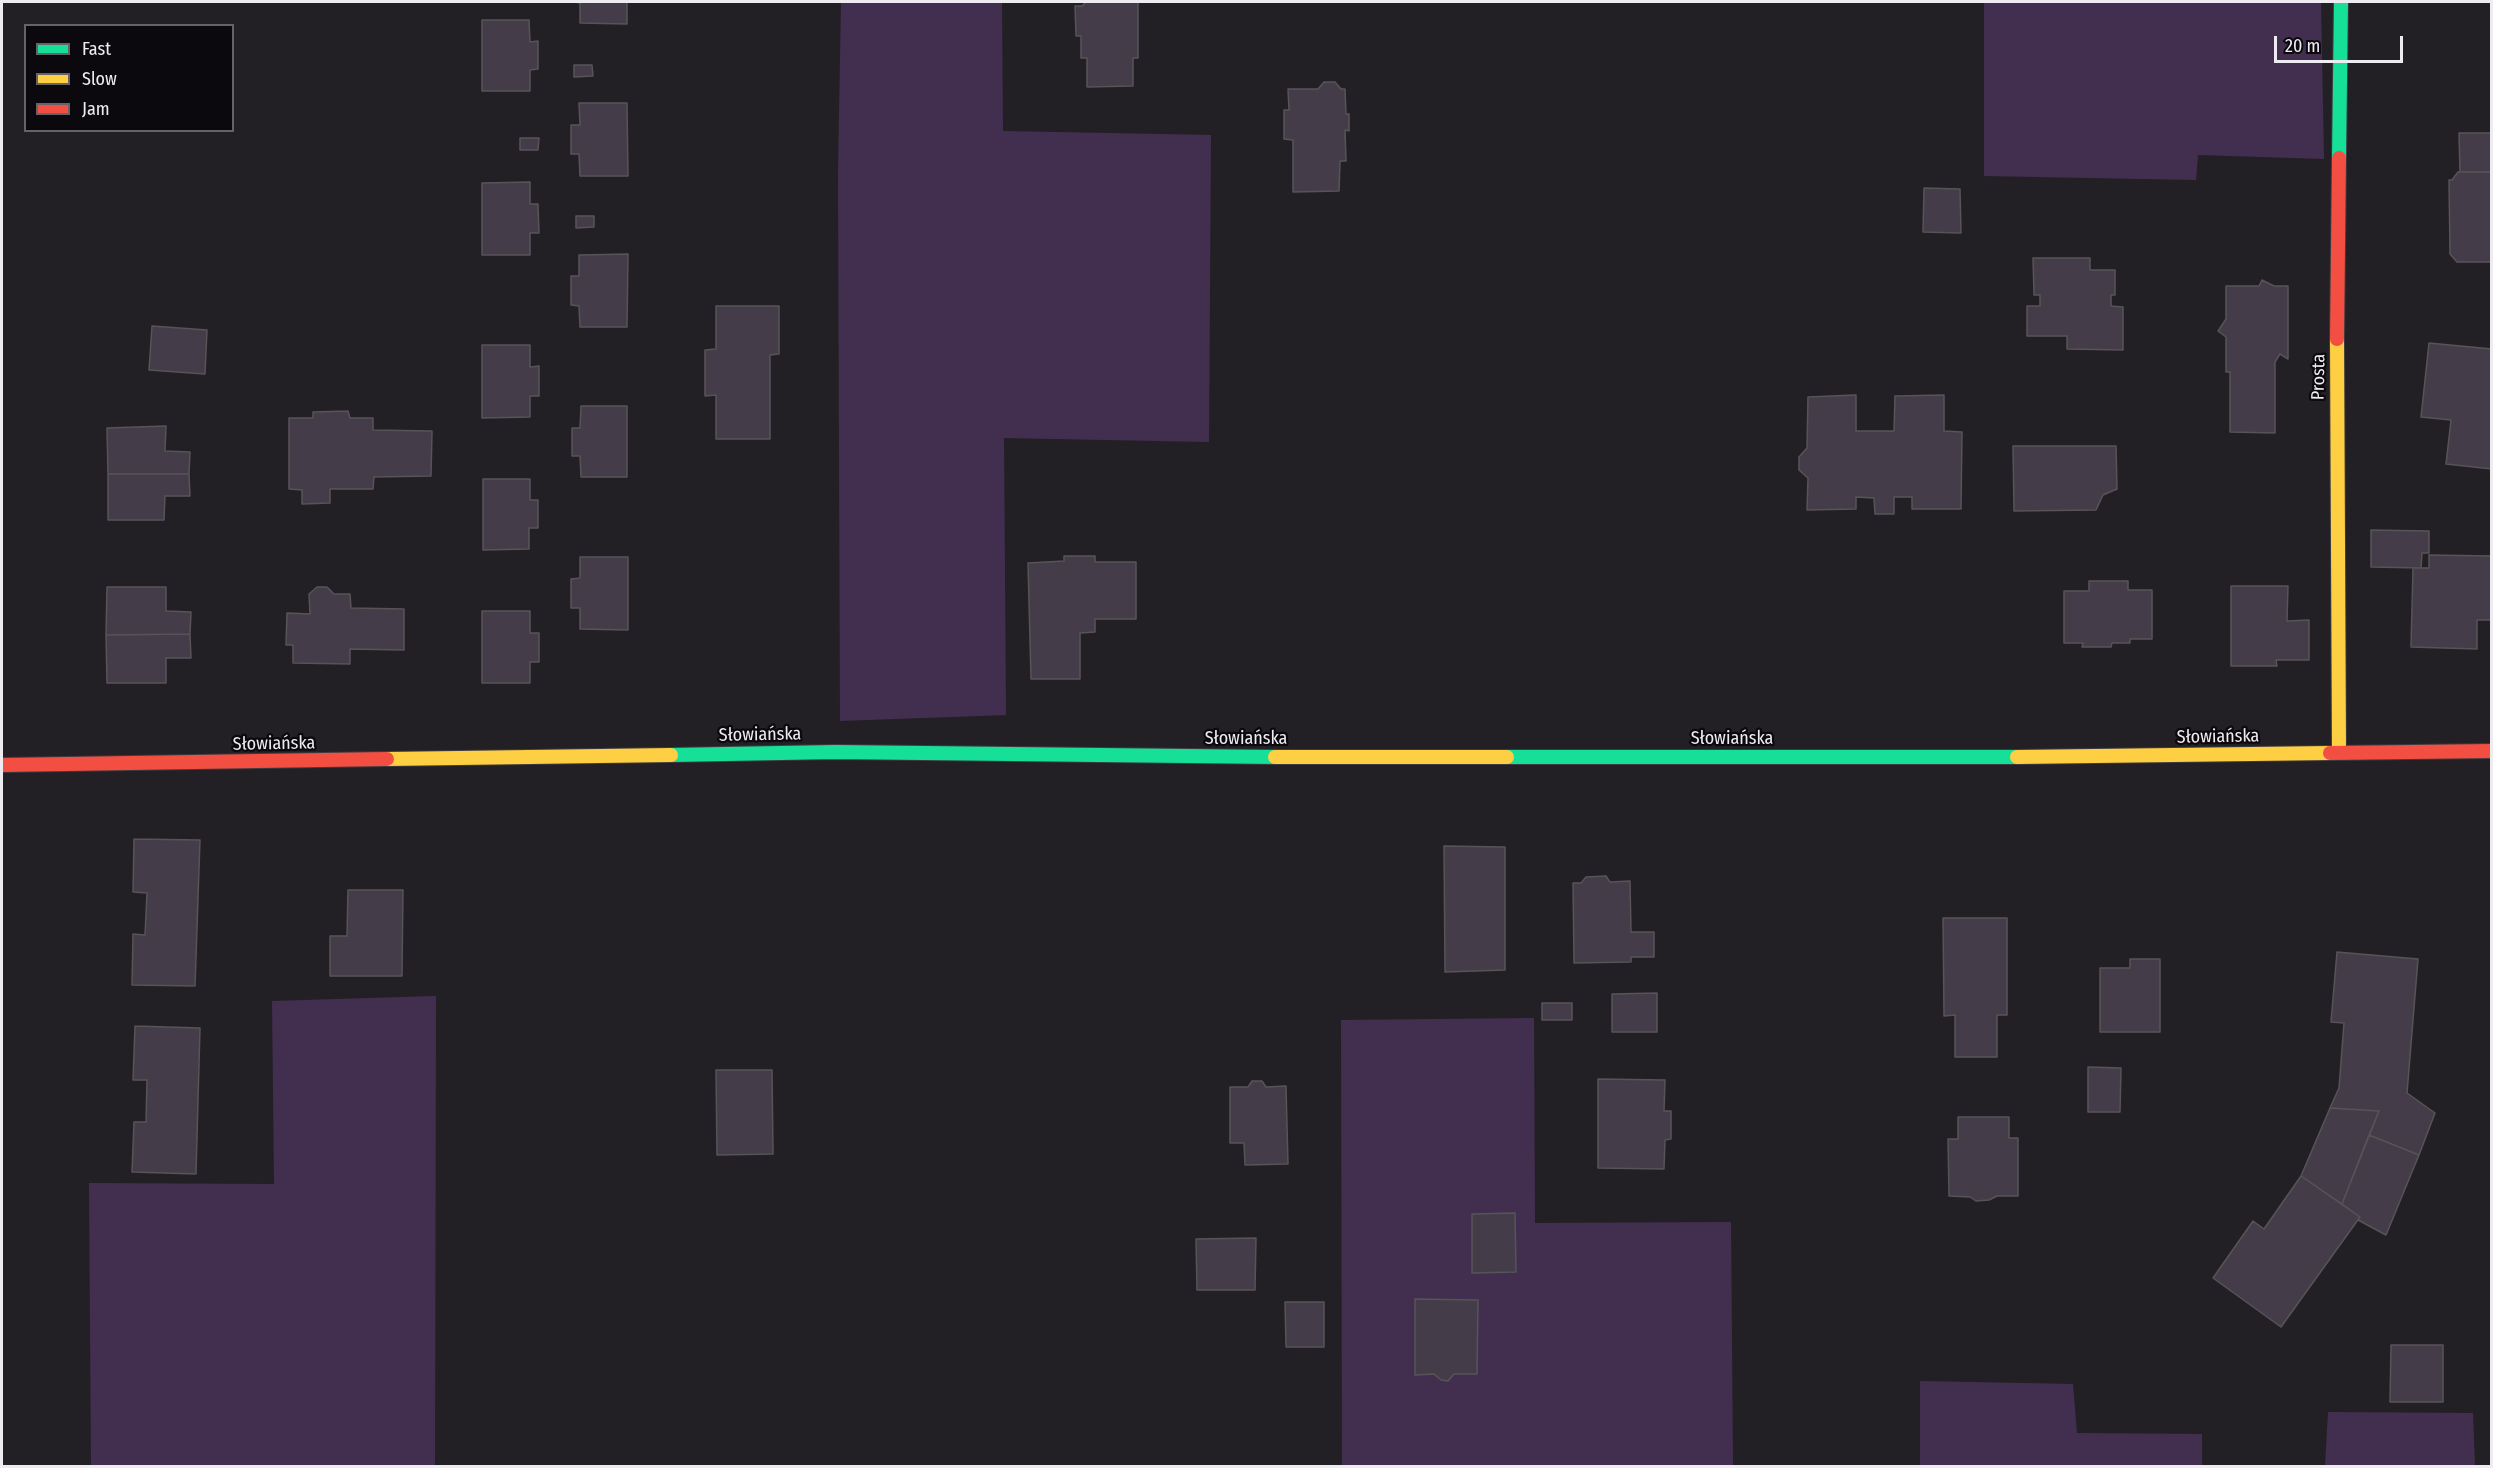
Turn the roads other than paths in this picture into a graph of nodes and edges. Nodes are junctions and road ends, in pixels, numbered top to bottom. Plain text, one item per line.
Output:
1 (2341, 2) edge
2 (2492, 751) edge
3 (2339, 752) junction
4 (2, 765) edge

1 - 3 street, Prosta
2 - 3 street, Słowiańska
3 - 4 street, Słowiańska

